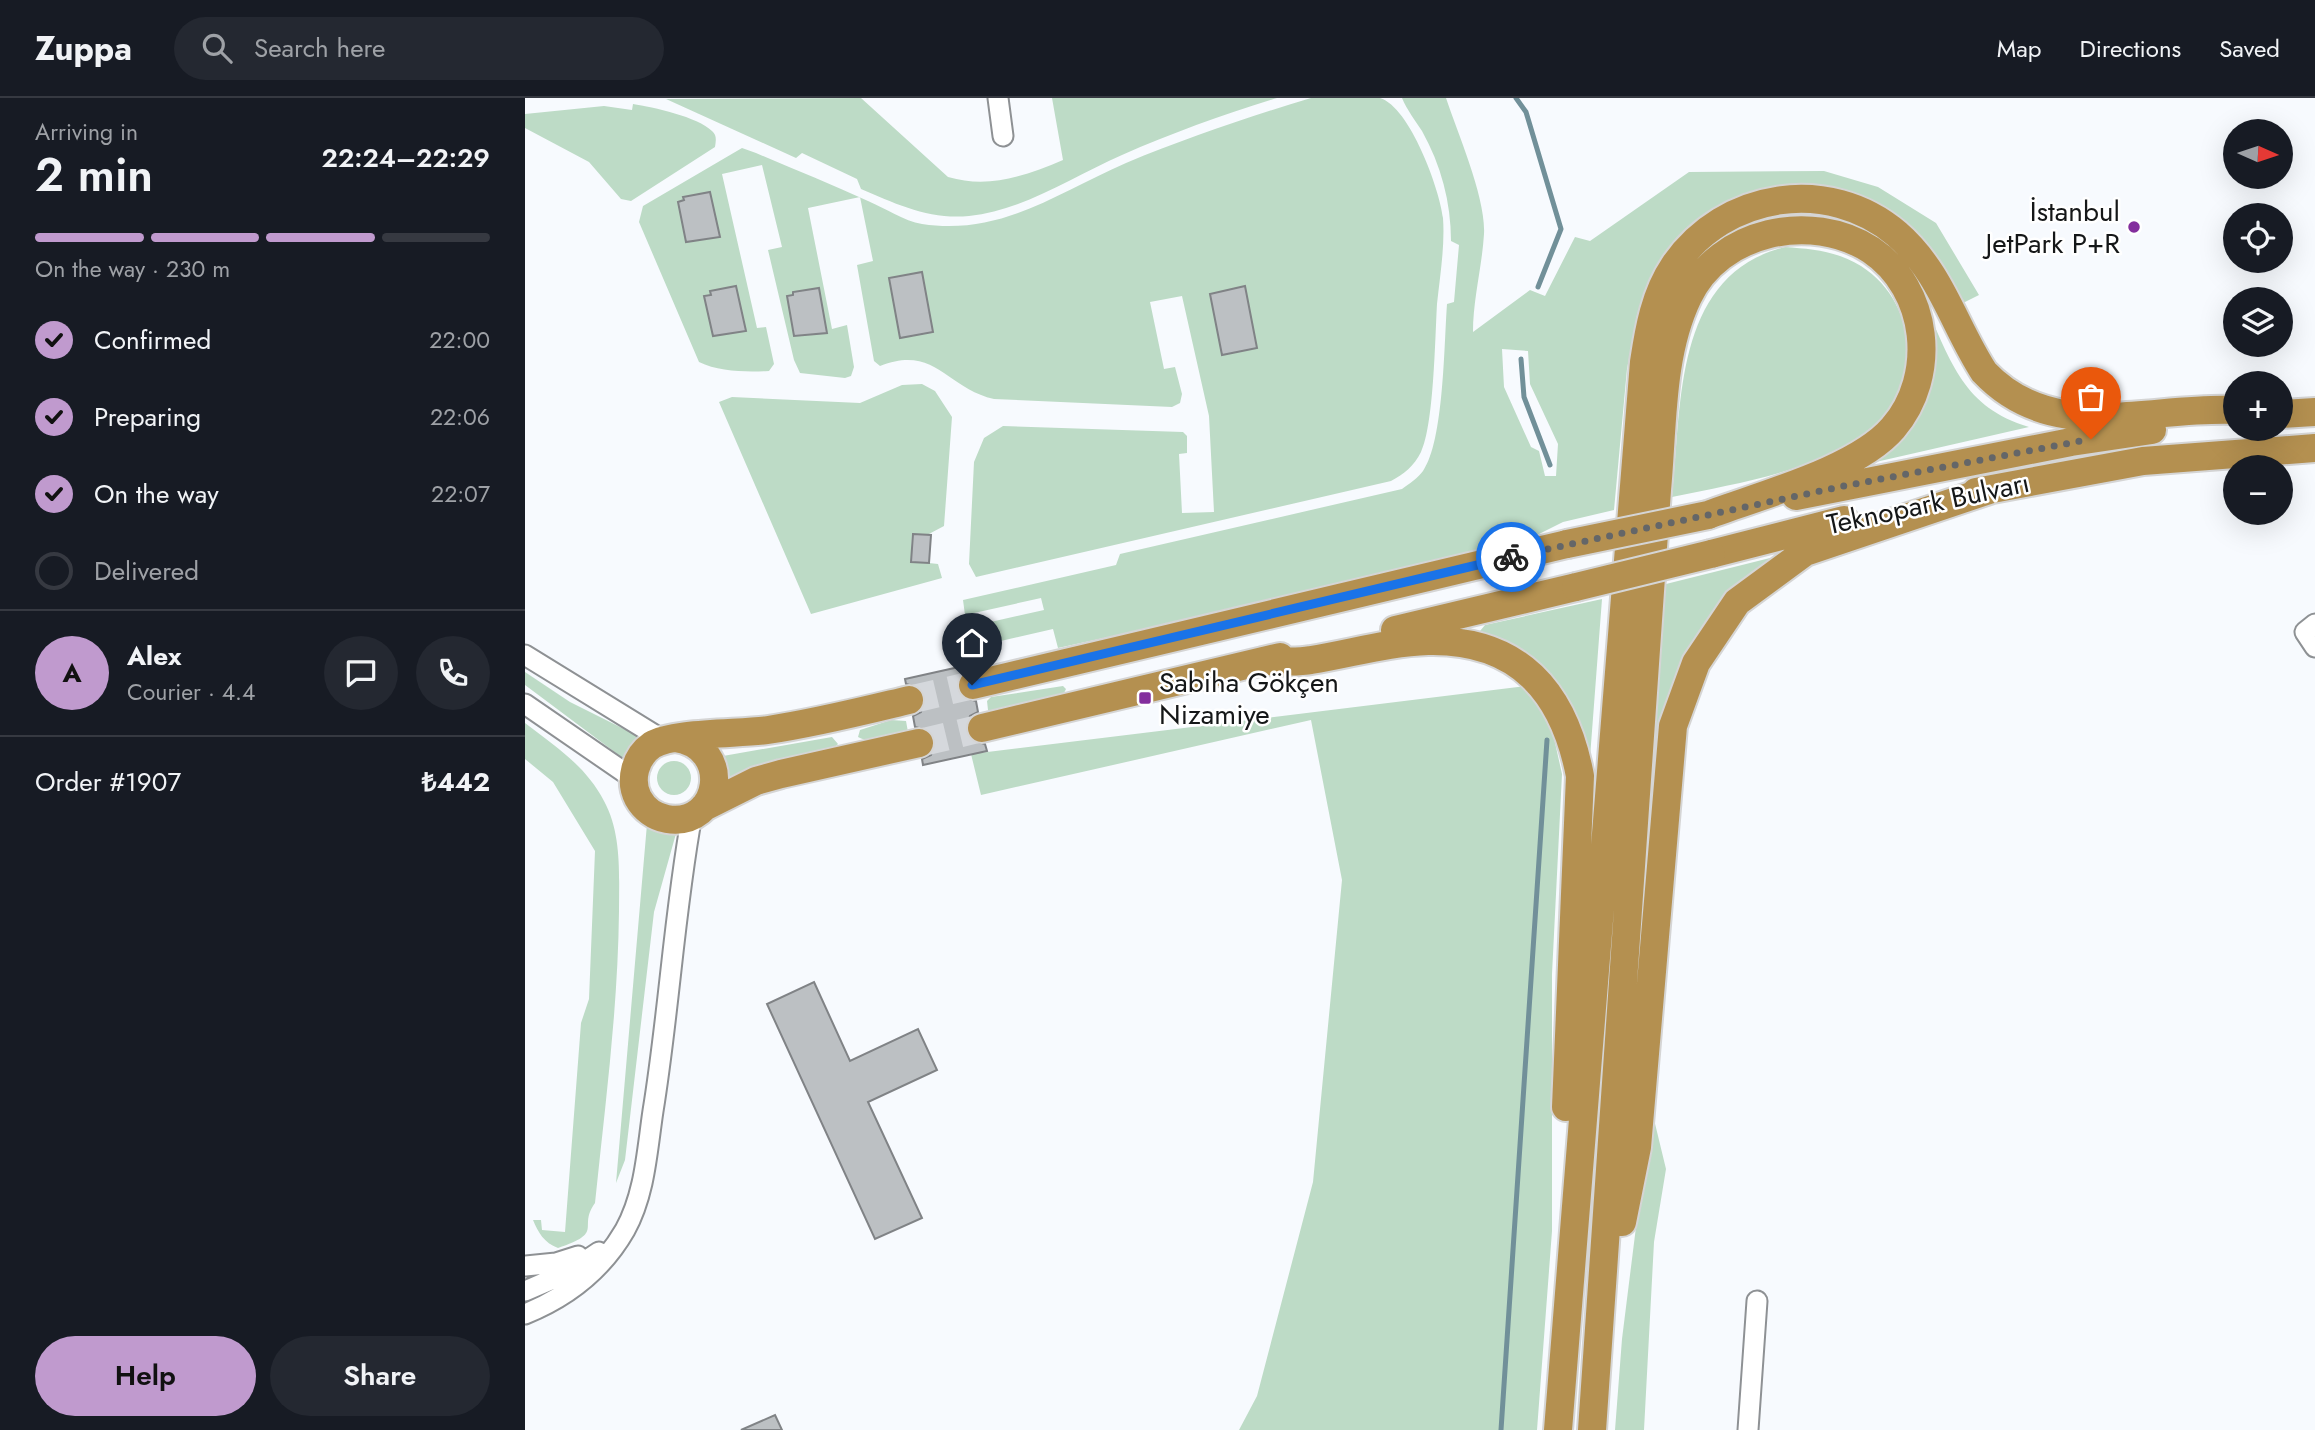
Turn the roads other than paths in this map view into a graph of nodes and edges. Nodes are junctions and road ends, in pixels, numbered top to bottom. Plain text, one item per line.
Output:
1 (998, 98) edge
2 (1003, 136) dead end
3 (2223, 411) edge
4 (2315, 412) edge
5 (2293, 413) edge
6 (2223, 421) edge
7 (2315, 448) edge
8 (1992, 489) junction
9 (1708, 515) junction
10 (2315, 624) edge
11 (2315, 647) edge
12 (525, 655) edge
13 (1263, 661) junction
14 (972, 685) tunnel mouth
15 (909, 700) tunnel mouth
16 (525, 704) edge
17 (982, 728) tunnel mouth
18 (669, 739) junction
19 (919, 743) tunnel mouth
20 (634, 779) junction
21 (698, 811) junction
22 (638, 1198) junction
23 (525, 1266) edge
24 (525, 1291) edge
25 (1757, 1301) dead end
26 (525, 1314) edge
27 (1599, 1338) junction
28 (1563, 1354) junction
29 (1558, 1430) edge
30 (1592, 1430) edge
31 (1748, 1430) edge

1 - 2 street
3 - 28 highway
4 - 5 highway
6 - 9 highway, Teknopark Bulvarı
7 - 8 highway, Teknopark Bulvarı
8 - 13 highway, Teknopark Bulvarı, bridge
8 - 27 highway
9 - 14 highway, bridge
9 - 27 highway
10 - 11 street
12 - 18 street
13 - 17 highway
13 - 28 highway
15 - 18 highway
16 - 20 street
18 - 20 highway
18 - 21 highway
19 - 21 highway
20 - 21 highway
21 - 22 street
22 - 23 street
22 - 24 street
22 - 26 street
25 - 31 street
27 - 30 highway
28 - 29 highway

